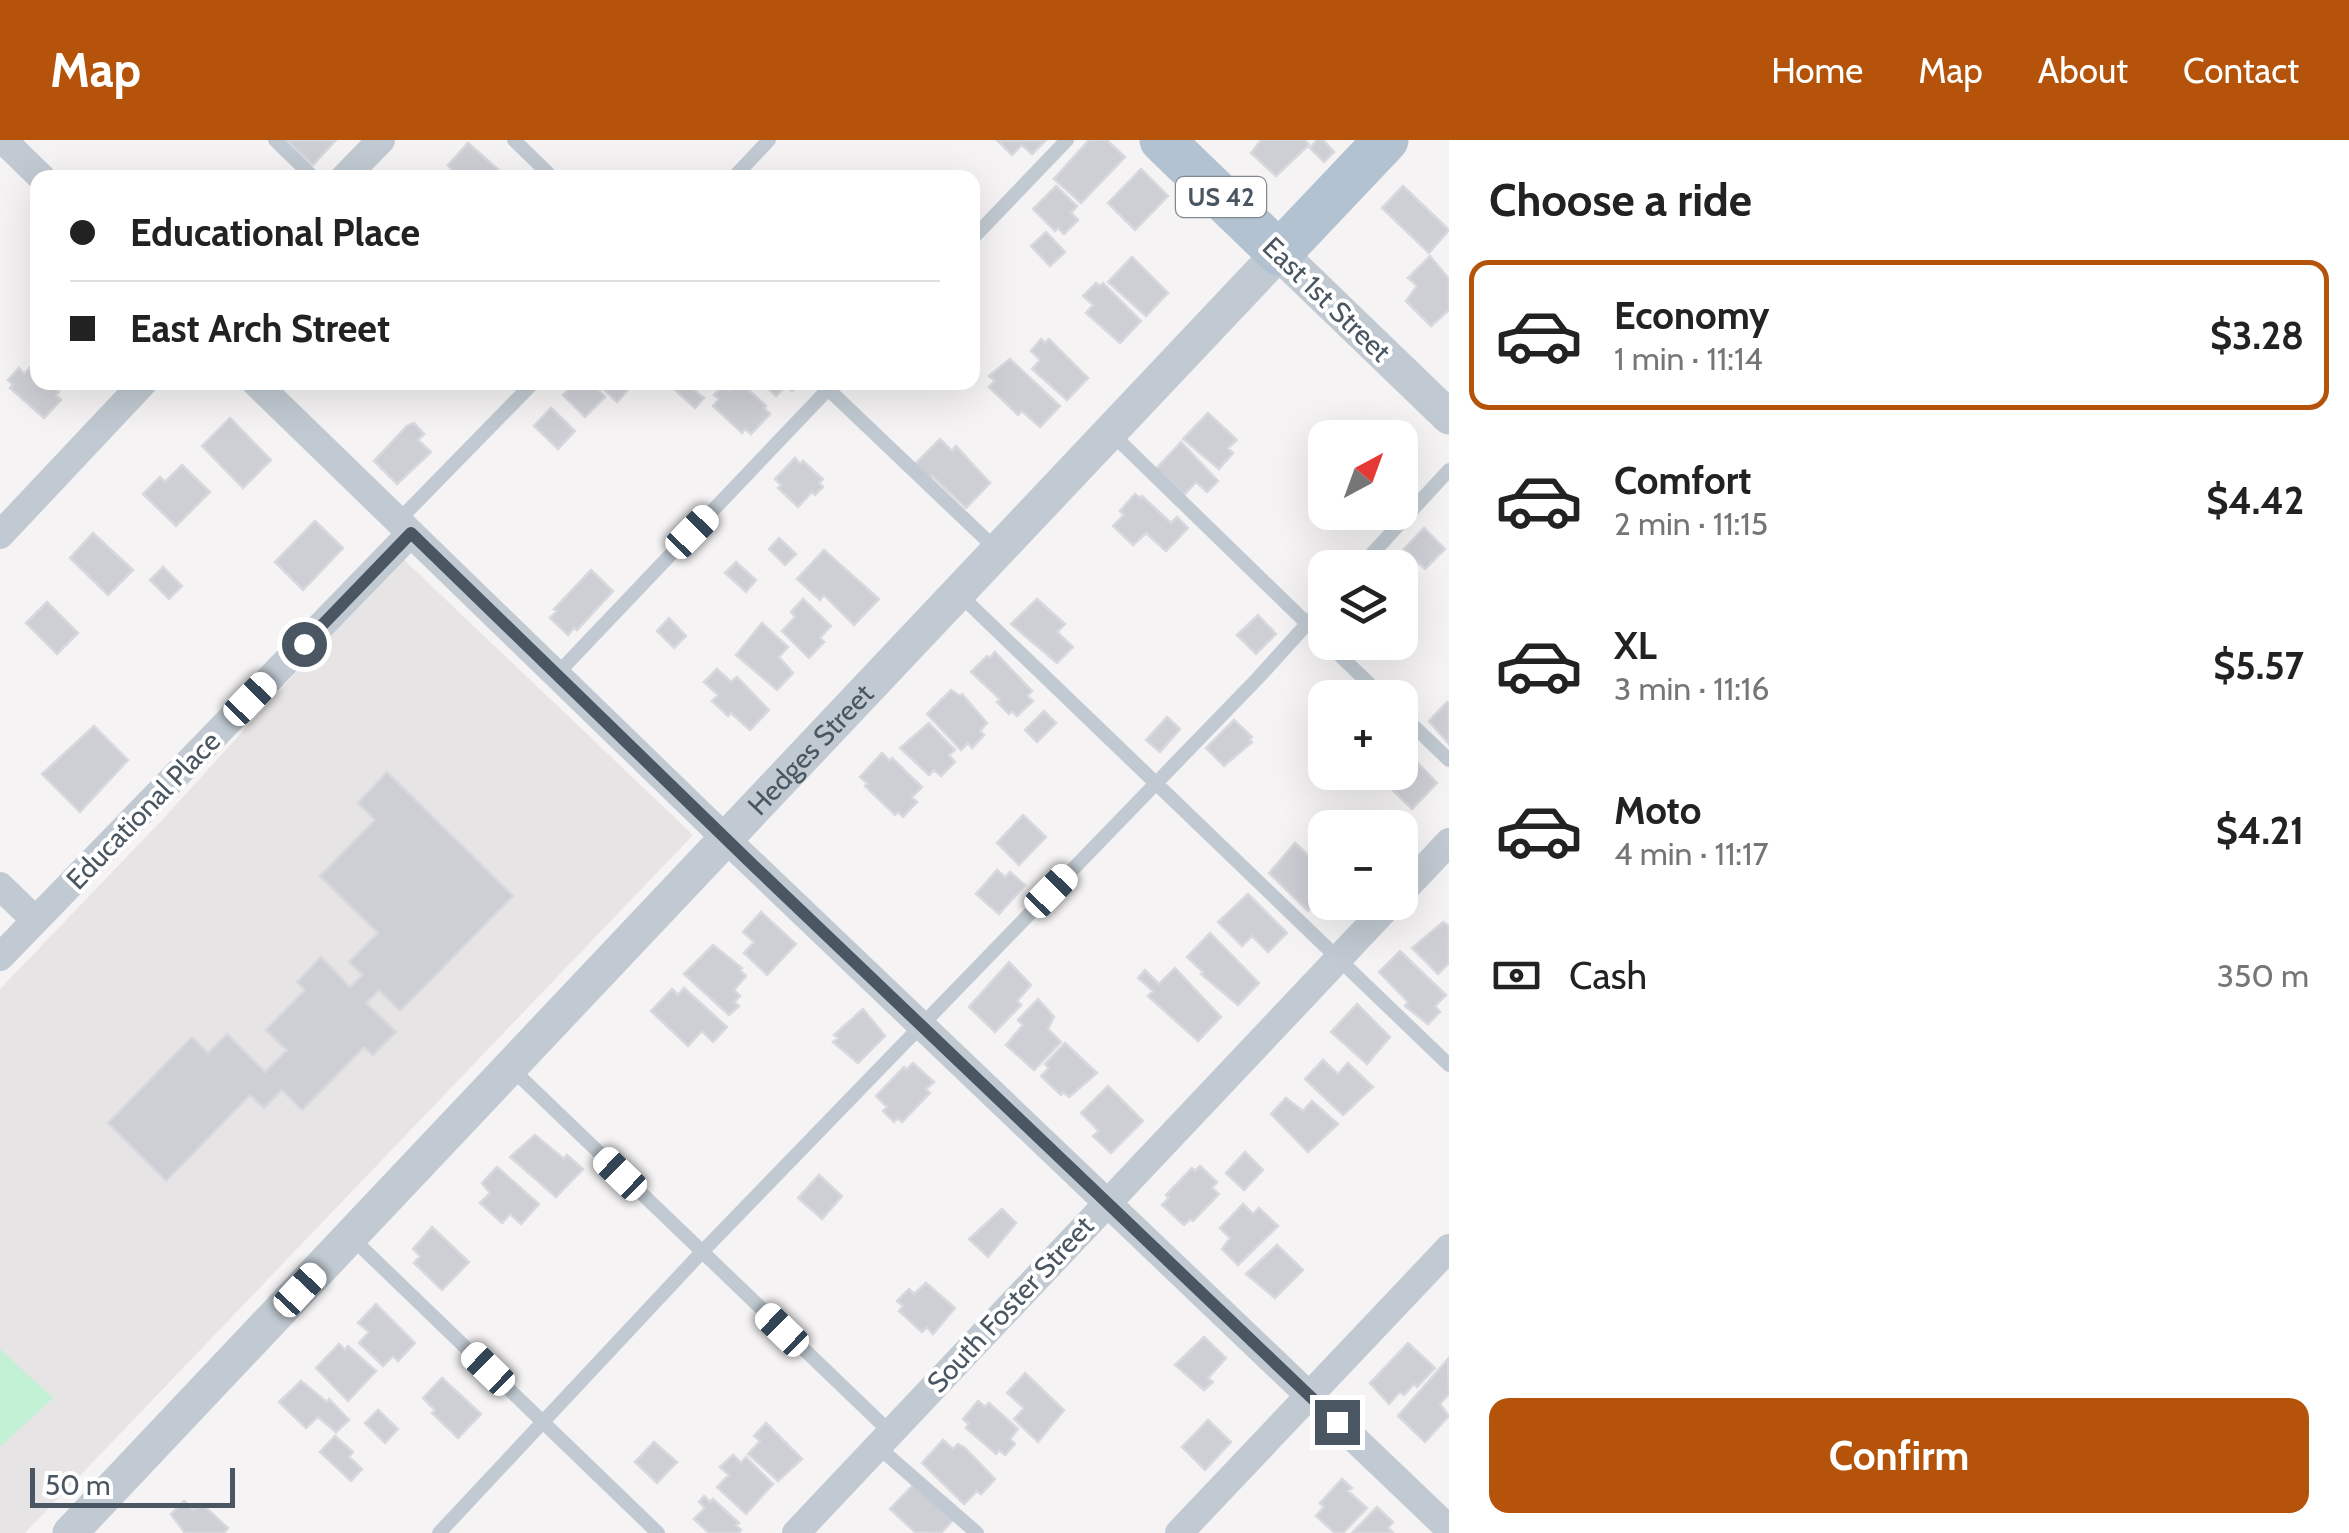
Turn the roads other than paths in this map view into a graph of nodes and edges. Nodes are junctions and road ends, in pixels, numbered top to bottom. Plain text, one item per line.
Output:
1 (275, 140) edge
2 (381, 140) edge
3 (514, 140) edge
4 (768, 140) edge
5 (1067, 140) edge
6 (1162, 140) edge
7 (1386, 140) edge
8 (9, 148) edge
9 (33, 170) edge
10 (306, 170) edge
11 (352, 170) edge
12 (545, 170) edge
13 (740, 170) edge
14 (980, 230) edge
15 (1280, 253) junction
16 (136, 390) edge
17 (263, 390) edge
18 (525, 390) edge
19 (827, 390) edge
20 (835, 390) edge
21 (1449, 417) edge
22 (1109, 431) junction
23 (1449, 470) edge
24 (404, 527) junction
25 (0, 534) edge
26 (997, 550) junction
27 (1376, 550) edge
28 (958, 592) junction
29 (1306, 624) joint
30 (1345, 660) edge
31 (556, 674) junction
32 (1365, 680) edge
33 (1418, 730) edge
34 (1449, 760) edge
35 (1155, 783) junction
36 (726, 839) junction
37 (1449, 842) edge
38 (1418, 875) edge
39 (0, 886) edge
40 (35, 920) junction
41 (1375, 920) edge
42 (0, 957) edge
43 (1338, 959) junction
44 (922, 1026) junction
45 (1449, 1066) edge
46 (511, 1068) junction
47 (1106, 1202) junction
48 (350, 1236) junction
49 (1448, 1251) edge
50 (701, 1253) junction
51 (1309, 1395) junction
52 (543, 1422) junction
53 (883, 1439) junction
54 (1449, 1530) edge
55 (70, 1533) edge
56 (439, 1533) edge
57 (658, 1533) edge
58 (796, 1533) edge
59 (977, 1533) edge
60 (1178, 1533) edge

1 - 10 lane
2 - 11 street
3 - 12 lane
4 - 13 lane
5 - 14 lane
6 - 15 main road, East 1st Street / US 42
7 - 15 main road, Hedges Street / US 42
8 - 9 street
15 - 21 street, East 1st Street
15 - 22 street, Hedges Street
16 - 25 street
17 - 24 street
18 - 24 lane
19 - 31 lane
20 - 26 lane
22 - 26 street, Hedges Street
22 - 29 lane
23 - 27 lane
24 - 31 street
24 - 40 street, Educational Place
26 - 28 street, Hedges Street
28 - 35 lane
28 - 36 street, Hedges Street
29 - 35 lane
30 - 32 lane
31 - 36 street
33 - 34 lane
35 - 43 lane
35 - 44 lane
36 - 44 street
36 - 46 street, Hedges Street
37 - 38 street
39 - 40 street
40 - 42 street, Educational Place
41 - 43 street, South Foster Street
43 - 45 lane
43 - 47 street, South Foster Street
44 - 47 street
44 - 50 lane
46 - 48 street, Hedges Street
46 - 50 lane
47 - 51 street
47 - 53 street, South Foster Street
48 - 52 lane
48 - 55 street, Hedges Street
49 - 51 street
50 - 52 lane
50 - 53 lane
51 - 54 street
51 - 60 street
52 - 56 lane
52 - 57 lane
53 - 58 street, South Foster Street
53 - 59 lane

